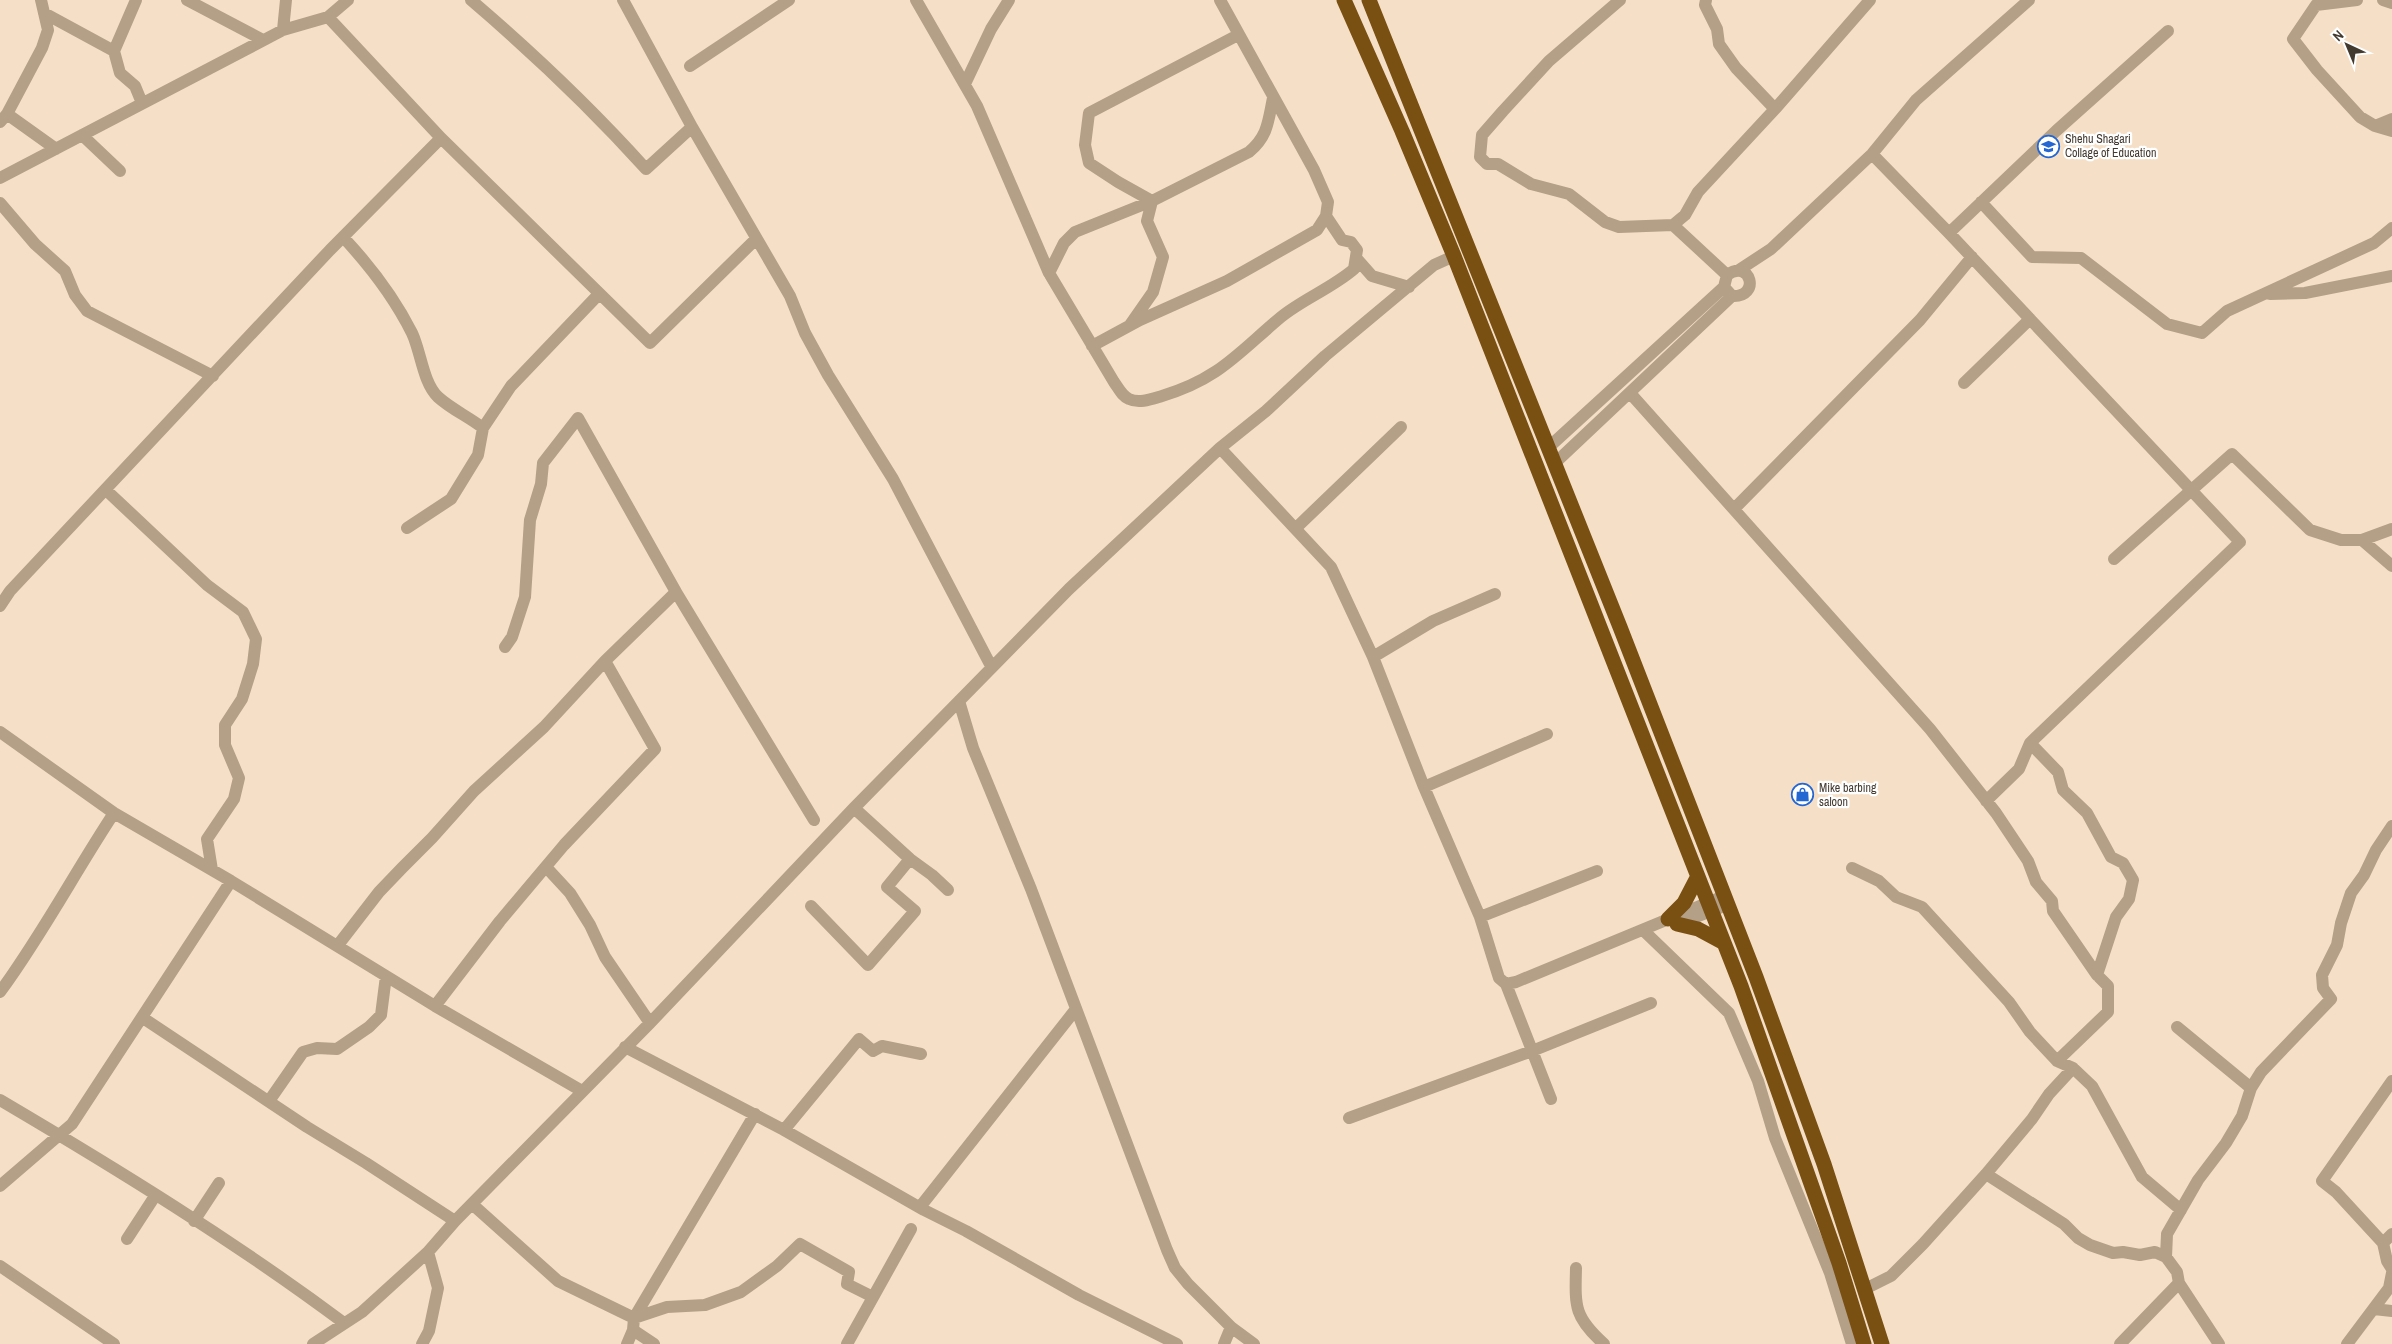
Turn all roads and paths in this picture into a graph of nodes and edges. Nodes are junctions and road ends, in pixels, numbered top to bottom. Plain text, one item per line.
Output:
1 (42, 0) edge
2 (136, 0) edge
3 (187, 0) edge
4 (286, 0) edge
5 (348, 0) edge
6 (472, 0) edge
7 (623, 0) edge
8 (789, 0) edge
9 (916, 0) edge
10 (1009, 0) edge
11 (1220, 0) edge
12 (1344, 0) edge
13 (1369, 0) edge
14 (1620, 0) edge
15 (1706, 0) edge
16 (1870, 0) edge
17 (2029, 0) edge
18 (2357, 0) edge
19 (2383, 0) edge
20 (2313, 3) edge
21 (2392, 3) edge
22 (44, 13) junction
23 (328, 17) junction
24 (283, 30) junction
25 (2168, 32) dead end
26 (1238, 35) junction
27 (263, 40) junction
28 (114, 51) junction
29 (690, 66) dead end
30 (965, 84) junction
31 (1273, 98) junction
32 (142, 103) junction
33 (1775, 109) junction
34 (4, 118) edge
35 (2392, 118) edge
36 (2375, 126) junction
37 (692, 127) junction
38 (2392, 131) edge
39 (82, 135) junction
40 (441, 138) junction
41 (56, 148) junction
42 (1872, 154) junction
43 (120, 171) dead end
44 (0, 178) edge
45 (1152, 200) junction
46 (1981, 202) junction
47 (0, 203) edge
48 (1326, 216) junction
49 (1673, 225) junction
50 (2392, 228) edge
51 (1949, 233) junction
52 (343, 237) junction
53 (756, 239) junction
54 (1771, 249) junction
55 (1454, 256) junction
56 (1972, 258) junction
57 (1357, 259) junction
58 (1739, 270) junction
59 (1049, 273) junction
60 (2392, 276) edge
61 (1750, 281) junction
62 (1728, 286) junction
63 (1409, 287) junction
64 (599, 294) junction
65 (2265, 294) junction
66 (2030, 318) junction
67 (1130, 326) junction
68 (1092, 346) junction
69 (213, 376) junction
70 (1964, 383) dead end
71 (1630, 393) junction
72 (1400, 427) dead end
73 (483, 428) junction
74 (1220, 448) junction
75 (1549, 448) junction
76 (1555, 463) junction
77 (106, 490) junction
78 (2191, 490) junction
79 (1734, 509) junction
80 (407, 528) dead end
81 (1296, 528) junction
82 (2392, 529) edge
83 (2362, 540) junction
84 (2114, 559) dead end
85 (2392, 566) edge
86 (676, 592) junction
87 (1495, 594) dead end
88 (0, 606) edge
89 (505, 647) dead end
90 (1373, 657) junction
91 (605, 661) junction
92 (991, 666) junction
93 (959, 701) junction
94 (0, 732) edge
95 (1547, 734) dead end
96 (2030, 743) junction
97 (1424, 787) junction
98 (1986, 801) junction
99 (854, 808) junction
100 (114, 813) junction
101 (814, 820) dead end
102 (2392, 826) edge
103 (910, 859) junction
104 (546, 867) junction
105 (1852, 868) dead end
106 (212, 870) junction
107 (1597, 871) dead end
108 (1697, 878) junction
109 (231, 881) junction
110 (948, 890) dead end
111 (1726, 900) junction
112 (811, 906) dead end
113 (1709, 907) junction
114 (1480, 917) junction
115 (1673, 922) junction
116 (1647, 929) junction
117 (1724, 944) junction
118 (338, 945) junction
119 (2097, 975) junction
120 (386, 976) junction
121 (1506, 984) junction
122 (0, 992) edge
123 (1651, 1004) dead end
124 (435, 1006) junction
125 (1076, 1009) junction
126 (142, 1018) junction
127 (650, 1023) junction
128 (2177, 1027) dead end
129 (625, 1047) junction
130 (1532, 1050) junction
131 (921, 1054) dead end
132 (2057, 1062) junction
133 (2073, 1068) junction
134 (2392, 1081) edge
135 (2251, 1088) junction
136 (582, 1091) junction
137 (1551, 1099) dead end
138 (0, 1100) edge
139 (269, 1101) junction
140 (755, 1114) junction
141 (1349, 1118) dead end
142 (784, 1130) junction
143 (58, 1134) junction
144 (1986, 1174) junction
145 (219, 1183) dead end
146 (0, 1186) edge
147 (154, 1196) junction
148 (472, 1204) junction
149 (920, 1208) junction
150 (2181, 1210) junction
151 (194, 1221) junction
152 (455, 1221) junction
153 (911, 1229) dead end
154 (2387, 1238) edge
155 (127, 1239) dead end
156 (428, 1252) junction
157 (2166, 1257) junction
158 (0, 1266) edge
159 (1576, 1268) dead end
160 (2392, 1271) edge
161 (2179, 1283) junction
162 (1864, 1289) junction
163 (873, 1297) junction
164 (2374, 1309) junction
165 (2392, 1311) edge
166 (344, 1323) junction
167 (633, 1324) junction
168 (1231, 1326) junction
169 (111, 1343) edge
170 (312, 1344) edge
171 (422, 1344) edge
172 (627, 1344) edge
173 (654, 1344) edge
174 (847, 1344) edge
175 (1177, 1344) edge
176 (1224, 1344) edge
177 (1254, 1344) edge
178 (1604, 1344) edge
179 (1852, 1344) edge
180 (1864, 1344) edge
181 (1882, 1344) edge
182 (2120, 1344) edge
183 (2220, 1344) edge
184 (2347, 1344) edge

1 - 22 street
2 - 28 street
3 - 27 street
4 - 24 street
5 - 23 street
6 - 37 street
7 - 37 street
8 - 29 street
9 - 30 street
10 - 30 street
11 - 26 street
12 - 55 highway
13 - 75 highway
14 - 49 street
15 - 33 street
16 - 33 street
17 - 42 street
18 - 20 street
19 - 21 street
20 - 36 street
22 - 28 street
22 - 34 street
23 - 24 street
23 - 40 street
24 - 27 street
25 - 46 street
26 - 31 street
26 - 45 street
27 - 32 street
28 - 32 street
30 - 59 street
31 - 45 street
31 - 48 street
32 - 39 street
33 - 49 street
34 - 41 street
35 - 36 street
36 - 38 street
37 - 53 street
39 - 41 street
39 - 43 street
40 - 52 street
40 - 64 street
41 - 44 street
42 - 51 street
42 - 54 street
45 - 59 street
45 - 67 street
46 - 51 street
46 - 65 street
47 - 69 street
48 - 57 street
48 - 67 street
49 - 62 street
50 - 65 street
51 - 56 street
52 - 69 street
52 - 73 street
53 - 64 street
53 - 92 street
54 - 58 street
54 - 61 street
55 - 63 street
55 - 108 highway
56 - 66 street
56 - 79 street
57 - 63 street
57 - 68 street
58 - 61 street
58 - 62 street
59 - 68 street
60 - 65 street
61 - 62 street
62 - 71 street
62 - 75 street
63 - 74 street
64 - 73 street
66 - 70 street
66 - 78 street
67 - 68 street
69 - 77 street
71 - 76 street
71 - 79 street
72 - 81 street
73 - 80 street
74 - 81 street
74 - 92 street
75 - 76 highway
76 - 111 highway
77 - 88 street
77 - 106 street
78 - 83 street
78 - 84 street
78 - 96 street
79 - 98 street
81 - 90 street
82 - 83 street
83 - 85 street
86 - 89 street
86 - 91 street
86 - 101 street
87 - 90 street
90 - 97 street
91 - 104 street
91 - 118 street
92 - 93 street
93 - 99 street
93 - 125 street
94 - 100 street
95 - 97 street
96 - 98 street
96 - 119 street
97 - 114 street
98 - 119 street
99 - 103 street
99 - 127 street
100 - 106 street
100 - 122 street
102 - 135 street
103 - 110 street
103 - 112 street
104 - 124 street
104 - 127 street
105 - 132 street
106 - 109 street
107 - 114 street
108 - 113 highway
108 - 115 highway
109 - 118 street
109 - 126 street
111 - 113 street
111 - 162 highway
113 - 115 street
113 - 117 highway
114 - 121 street
115 - 116 street
115 - 117 highway
116 - 121 street
116 - 179 street
117 - 180 highway
118 - 120 street
119 - 132 street
120 - 124 street
120 - 139 street
121 - 130 street
123 - 130 street
124 - 136 street
125 - 149 street
125 - 168 street
126 - 139 street
126 - 143 street
127 - 129 street
128 - 135 street
129 - 136 street
129 - 140 street
130 - 137 street
130 - 141 street
131 - 142 street
132 - 133 street
133 - 144 street
133 - 150 street
134 - 154 street
135 - 150 street
136 - 148 street
138 - 143 street
139 - 152 street
140 - 142 street
140 - 167 street
142 - 149 street
143 - 146 street
143 - 147 street
144 - 157 street
144 - 162 street
145 - 151 street
147 - 151 street
147 - 155 street
148 - 152 street
148 - 167 street
149 - 175 street
150 - 157 street
151 - 166 street
152 - 156 street
153 - 163 street
154 - 160 street
156 - 166 street
156 - 171 street
157 - 161 street
158 - 169 street
159 - 178 street
160 - 164 street
161 - 182 street
161 - 183 street
162 - 181 highway
163 - 167 street
163 - 174 street
164 - 165 street
164 - 184 street
166 - 170 street
167 - 172 street
167 - 173 street
168 - 176 street
168 - 177 street

